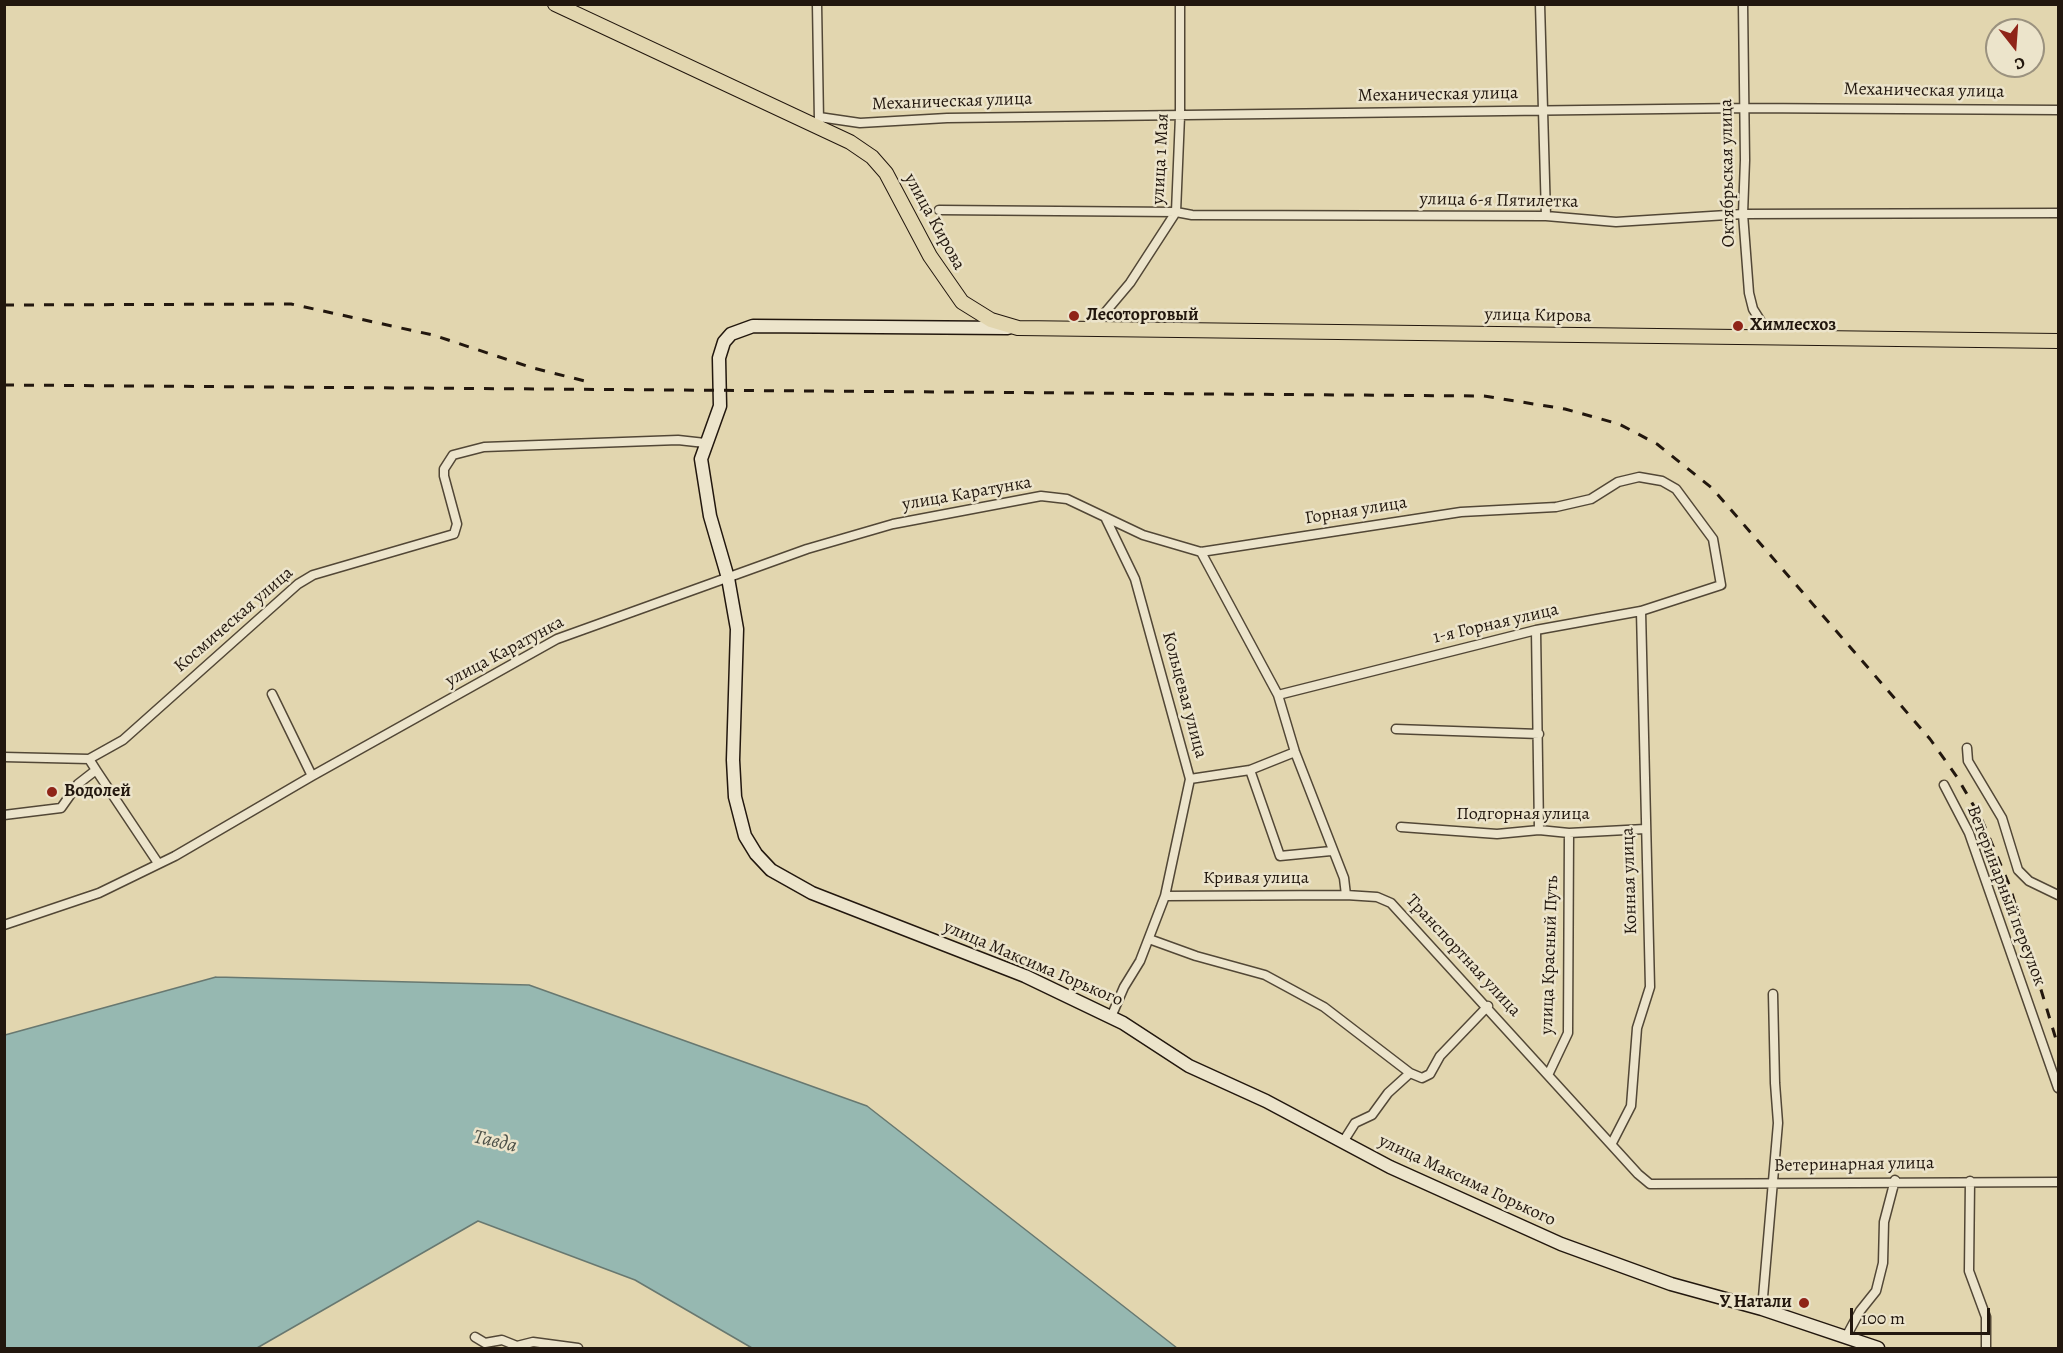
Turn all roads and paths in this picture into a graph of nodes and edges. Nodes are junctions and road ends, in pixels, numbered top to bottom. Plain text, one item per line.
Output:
1 (555, 4) edge
2 (817, 4) edge
3 (1180, 4) edge
4 (1540, 4) edge
5 (1743, 4) edge
6 (1743, 108) junction
7 (2058, 110) edge
8 (1544, 112) junction
9 (1180, 116) junction
10 (819, 123) junction
11 (939, 210) dead end
12 (1176, 212) junction
13 (2058, 213) edge
14 (1743, 214) junction
15 (1546, 216) junction
16 (753, 326) joint
17 (1018, 328) junction
18 (1099, 328) junction
19 (1770, 336) junction
20 (2058, 341) edge
21 (705, 443) junction
22 (1088, 508) joint
23 (1106, 519) junction
24 (1201, 552) junction
25 (728, 578) junction
26 (1721, 585) joint
27 (1641, 611) junction
28 (1536, 630) junction
29 (272, 694) dead end
30 (1278, 695) junction
31 (1396, 729) dead end
32 (1539, 734) junction
33 (1967, 748) dead end
34 (1294, 752) junction
35 (4, 756) edge
36 (88, 759) junction
37 (96, 770) junction
38 (1250, 771) junction
39 (312, 776) junction
40 (1190, 779) junction
41 (1944, 785) dead end
42 (4, 815) edge
43 (1401, 828) dead end
44 (1645, 829) junction
45 (1539, 830) junction
46 (1569, 833) junction
47 (1331, 851) junction
48 (158, 863) junction
49 (2058, 895) edge
50 (1165, 896) junction
51 (1346, 896) junction
52 (4, 925) edge
53 (1149, 939) junction
54 (1773, 994) dead end
55 (1488, 1006) junction
56 (1111, 1017) junction
57 (1410, 1073) junction
58 (1549, 1073) junction
59 (2058, 1089) edge
60 (1343, 1142) junction
61 (1612, 1143) junction
62 (1895, 1180) junction
63 (1970, 1181) junction
64 (1773, 1182) junction
65 (2058, 1182) edge
66 (1650, 1184) joint
67 (1762, 1309) junction
68 (475, 1337) dead end
69 (1846, 1337) junction
70 (578, 1348) edge
71 (1878, 1348) edge
72 (1986, 1348) edge

1 - 10 main road, Механическая улица
2 - 10 street
3 - 9 street, улица 1 Мая
4 - 8 street
5 - 6 street, Октябрьская улица
6 - 7 street, Механическая улица
6 - 8 street, Механическая улица
6 - 14 street, Октябрьская улица
8 - 9 street, Механическая улица
8 - 15 street
9 - 10 street, Механическая улица
9 - 12 street, улица 1 Мая
10 - 17 main road, улица Кирова
11 - 12 street, улица 6-я Пятилетка
12 - 15 street, улица 6-я Пятилетка
12 - 18 street, улица 1 Мая
13 - 14 street, улица 6-я Пятилетка
14 - 15 street, улица 6-я Пятилетка
14 - 19 street, Октябрьская улица
16 - 17 street, улица Кирова
16 - 21 street, улица Максима Горького
17 - 18 main road, улица Кирова
18 - 19 main road, улица Кирова
19 - 20 main road, улица Кирова
21 - 25 street, улица Максима Горького
21 - 36 street, Космическая улица
22 - 23 street, Горная улица
22 - 25 street, улица Каратунка
23 - 24 street, Горная улица
23 - 40 street, Кольцевая улица
24 - 26 street, Горная улица
24 - 30 street
25 - 39 street, улица Каратунка
25 - 56 street, улица Максима Горького
26 - 27 street, 1-я Горная улица
27 - 28 street, 1-я Горная улица
27 - 44 street, Конная улица
28 - 30 street, 1-я Горная улица
28 - 32 street
29 - 39 street
30 - 34 street
31 - 32 street
32 - 45 street
33 - 49 street
34 - 38 street
34 - 47 street
35 - 36 street
36 - 37 street
37 - 42 street
37 - 48 street
38 - 40 street
38 - 47 street
39 - 48 street, улица Каратунка
40 - 50 street, Кольцевая улица
41 - 59 street, Ветеринарный переулок
43 - 45 street, Подгорная улица
44 - 46 street, Подгорная улица
44 - 61 street, Конная улица
45 - 46 street, Подгорная улица
46 - 58 street, улица Красный Путь
47 - 51 street
48 - 52 street, улица Каратунка
50 - 51 street, Кривая улица
50 - 53 street, Кольцевая улица
51 - 55 street, Транспортная улица
53 - 56 street, Кольцевая улица
53 - 57 street
54 - 64 street
55 - 57 street
55 - 58 street, Транспортная улица
56 - 60 street, улица Максима Горького
57 - 60 street
58 - 61 street, Транспортная улица
60 - 67 street, улица Максима Горького
61 - 66 street, Транспортная улица
62 - 63 street, Ветеринарная улица
62 - 64 street, Ветеринарная улица
62 - 69 street
63 - 65 street, Ветеринарная улица
63 - 72 street
64 - 66 street, Ветеринарная улица
64 - 67 street
67 - 69 street, улица Максима Горького
68 - 70 street
69 - 71 street, улица Максима Горького

